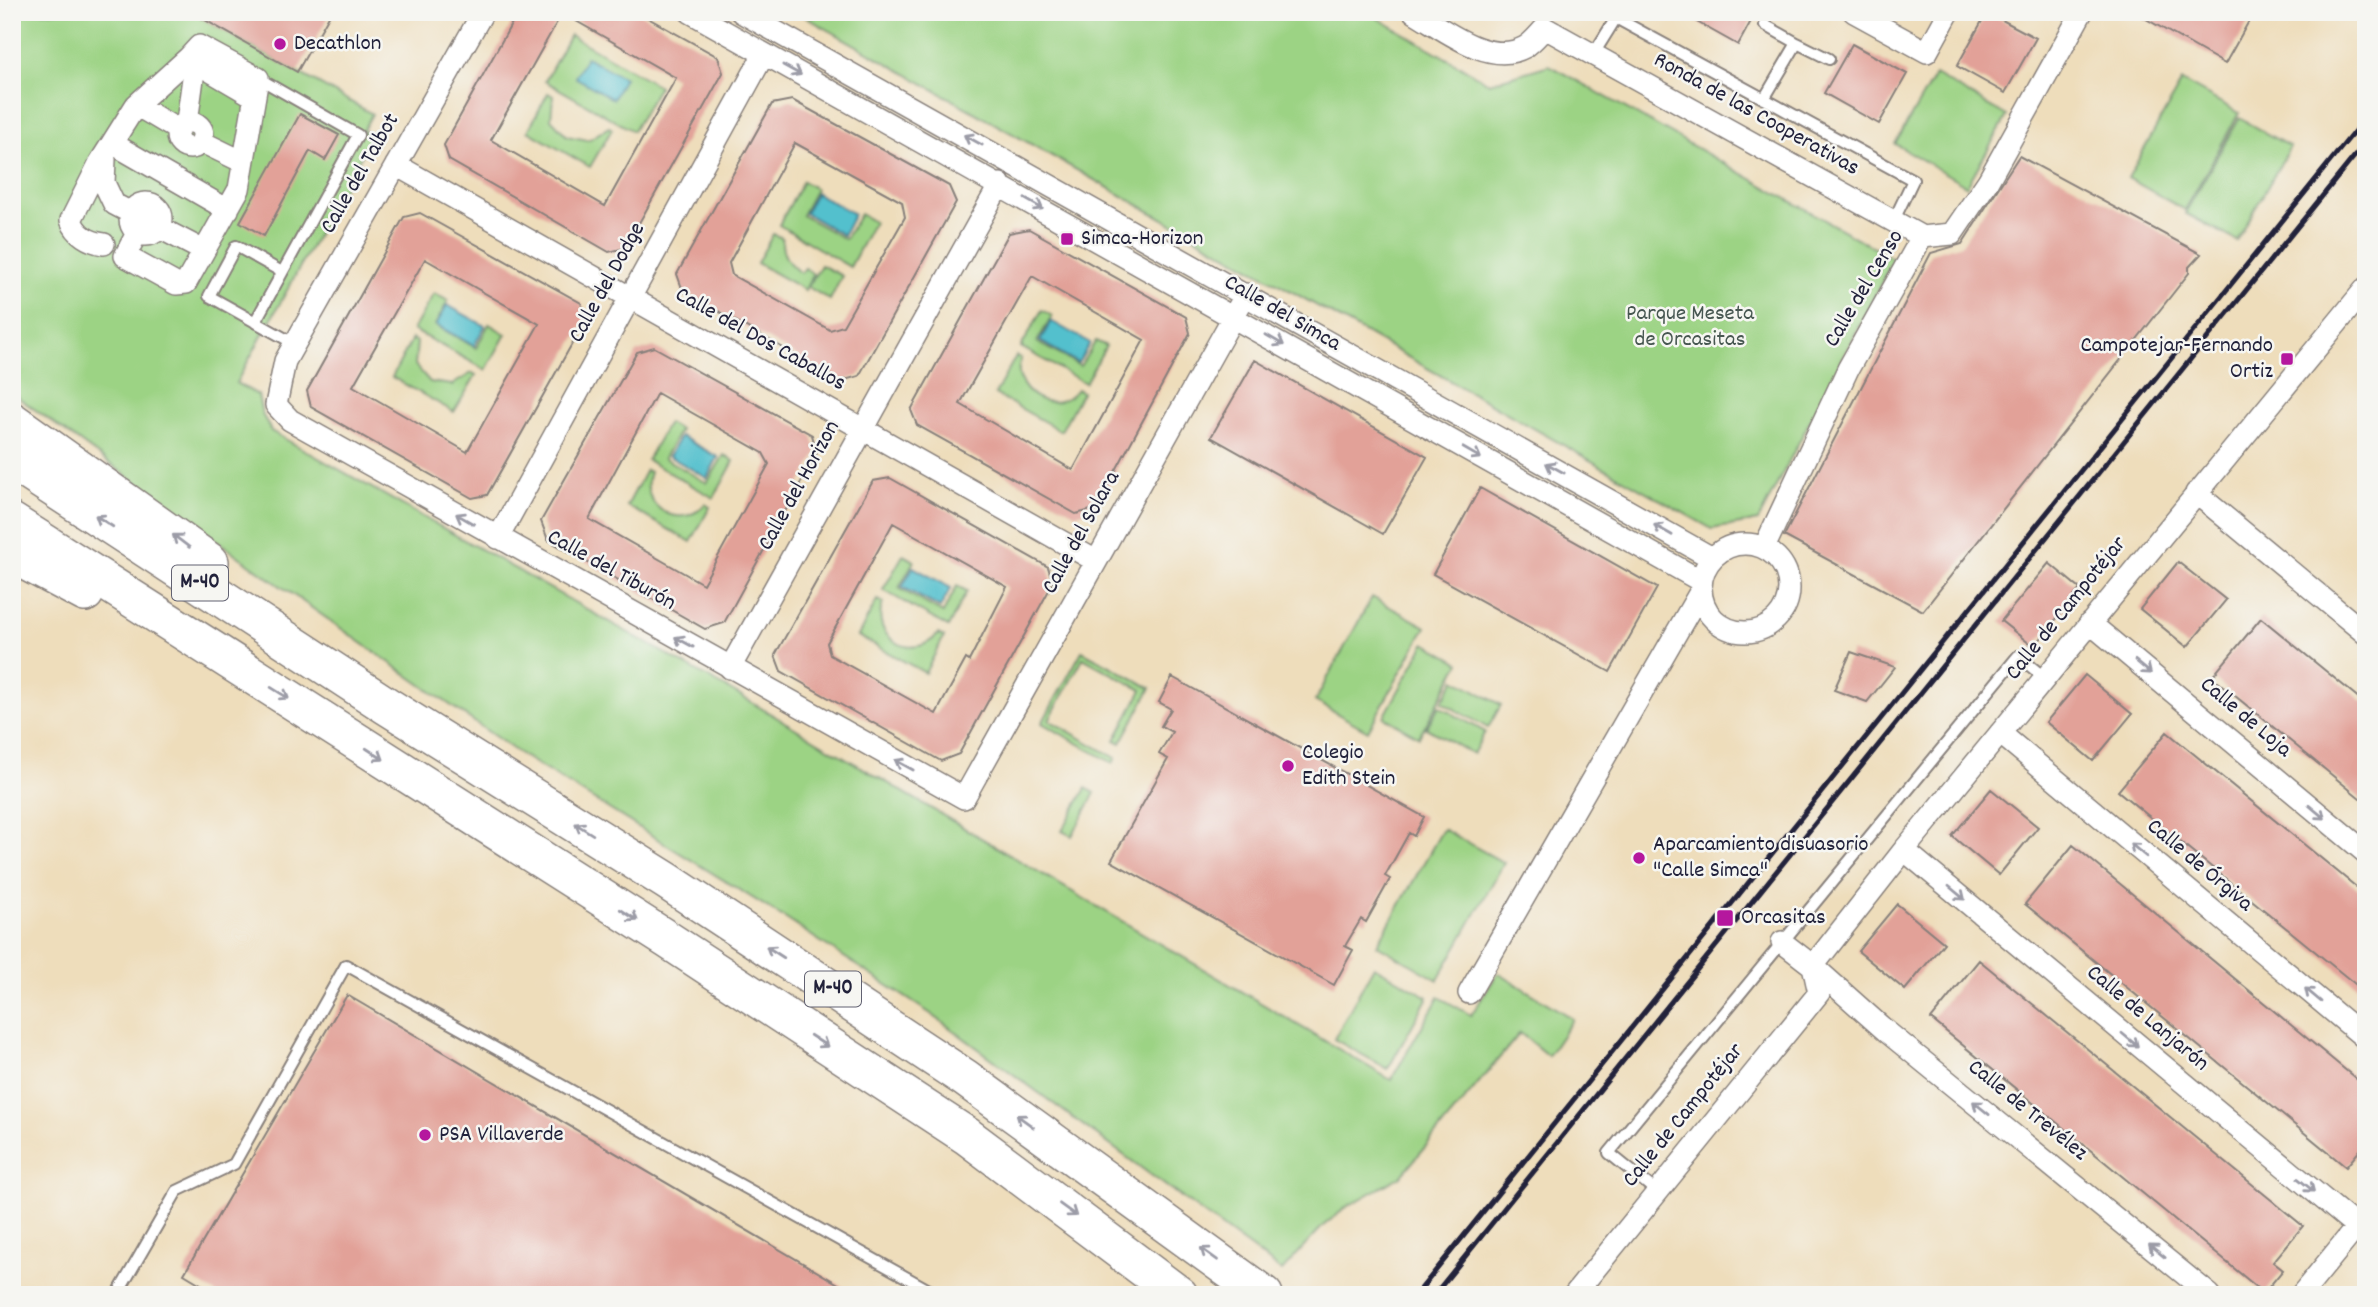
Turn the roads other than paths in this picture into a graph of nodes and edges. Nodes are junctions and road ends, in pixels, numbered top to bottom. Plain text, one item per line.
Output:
1 (483, 12) edge
2 (690, 12) edge
3 (741, 12) edge
4 (1414, 12) edge
5 (1854, 12) edge
6 (1949, 12) edge
7 (2082, 12) edge
8 (1548, 20) edge
9 (1766, 25) dead end
10 (1797, 43) junction
11 (764, 54) junction
12 (1593, 55) junction
13 (188, 58) junction
14 (1829, 59) dead end
15 (255, 87) junction
16 (1764, 99) junction
17 (145, 110) junction
18 (188, 135) junction
19 (243, 162) junction
20 (110, 163) junction
21 (146, 164) junction
22 (396, 165) junction
23 (168, 176) junction
24 (1000, 184) junction
25 (153, 205) junction
26 (127, 209) junction
27 (228, 210) junction
28 (1893, 222) junction
29 (160, 227) junction
30 (137, 233) junction
31 (1922, 237) junction
32 (204, 251) junction
33 (125, 256) junction
34 (282, 272) junction
35 (2366, 288) edge
36 (1246, 294) junction
37 (630, 297) junction
38 (1234, 317) junction
39 (255, 322) junction
40 (290, 353) junction
41 (12, 421) edge
42 (863, 427) junction
43 (12, 461) edge
44 (2196, 494) junction
45 (12, 522) edge
46 (498, 538) junction
47 (1764, 548) junction
48 (12, 554) edge
49 (1712, 558) junction
50 (1096, 561) junction
51 (1701, 587) junction
52 (2090, 623) junction
53 (2366, 634) edge
54 (730, 668) junction
55 (242, 669) junction
56 (2045, 678) junction
57 (387, 706) junction
58 (2000, 733) junction
59 (964, 798) joint
60 (1904, 850) junction
61 (2366, 853) edge
62 (1782, 942) junction
63 (1812, 966) junction
64 (1469, 993) dead end
65 (2366, 1039) edge
66 (1656, 1191) junction
67 (2361, 1222) edge
68 (117, 1295) edge
69 (938, 1295) edge
70 (1179, 1295) edge
71 (1264, 1295) edge
72 (1574, 1295) edge
73 (2210, 1295) edge
74 (2301, 1295) edge

1 - 22 street, Calle del Talbot
2 - 11 street, Calle del Simca
36 -> 3 street, Calle del Simca
4 - 8 street, Ronda de las Cooperativas
5 - 6 street
7 - 31 street, Calle del Censo
8 - 12 street, Ronda de las Cooperativas
9 - 10 lane
10 - 14 lane
10 - 16 lane
11 -> 24 street, Calle del Simca
11 - 37 street, Calle del Dodge
12 - 16 lane, Ronda de las Cooperativas
12 - 28 street, Ronda de las Cooperativas
13 - 15 street
13 - 17 street
13 - 18 street
15 - 19 street
15 - 34 lane
16 - 28 lane, Ronda de las Cooperativas
17 - 18 street
17 - 20 street
18 - 19 street
18 - 23 street
19 - 27 street
20 - 21 street
20 - 26 street
20 - 33 street
21 - 23 street
21 - 26 street
22 - 37 street, Calle del Dos Caballos
22 - 40 street, Calle del Talbot
23 - 25 street
23 - 27 street
24 -> 38 street, Calle del Simca
24 - 42 street, Calle del Horizon
25 - 26 street
25 - 29 street
26 - 29 street
26 - 30 street
27 - 32 street
28 - 31 street, Ronda de las Cooperativas
29 - 30 street
29 - 32 street
30 - 33 street
31 - 47 street, Calle del Censo
32 - 33 street
34 - 39 lane
34 - 39 lane
35 - 44 street, Calle de Campotéjar
36 - 38 street, Calle del Solara
49 -> 36 street, Calle del Simca
37 - 42 street, Calle del Dos Caballos
37 - 46 street, Calle del Dodge
38 - 50 street, Calle del Solara
38 -> 51 street, Calle del Simca
39 - 40 lane
46 -> 40 street, Calle del Tiburón
57 -> 41 highway
42 - 50 street, Calle del Dos Caballos
42 - 54 street, Calle del Horizon
57 -> 43 highway, M-40
44 - 52 street, Calle de Campotéjar
44 - 53 street
45 - 55 highway, M-40
54 -> 46 street, Calle del Tiburón
47 - 49 street
47 - 51 street
48 - 55 highway
49 - 51 street
50 - 59 street, Calle del Solara
51 - 64 street
52 - 56 street, Calle de Campotéjar
52 -> 61 street, Calle de Loja
59 -> 54 street, Calle del Tiburón
55 -> 70 highway, M-40
56 - 58 street, Calle de Campotéjar
56 - 62 lane
71 -> 57 highway, M-40
58 - 60 street, Calle de Campotéjar
65 -> 58 street, Calle de Órgiva
60 - 63 street, Calle de Campotéjar
60 -> 67 street, Calle de Lanjarón
62 - 63 street
62 - 66 lane
63 - 66 street, Calle de Campotéjar
73 -> 63 street, Calle de Trevélez
66 - 72 street, Calle de Campotéjar
67 - 74 street
68 - 69 lane

